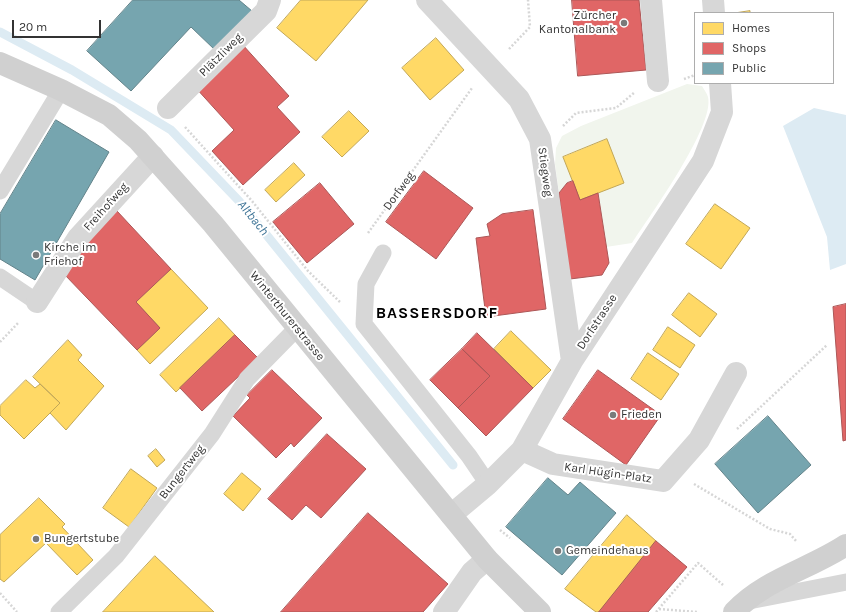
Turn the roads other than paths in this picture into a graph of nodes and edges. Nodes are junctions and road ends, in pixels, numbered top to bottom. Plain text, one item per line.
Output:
1 (270, 0) edge
2 (427, 0) edge
3 (651, 0) edge
4 (713, 0) edge
5 (714, 12) edge
6 (0, 63) edge
7 (658, 81) road end
8 (720, 84) edge
9 (61, 90) junction
10 (168, 108) road end
11 (153, 156) junction
12 (0, 190) edge
13 (383, 253) road end
14 (0, 277) edge
15 (37, 302) joint
16 (298, 328) junction
17 (572, 361) junction
18 (736, 373) dead end
19 (522, 450) junction
20 (488, 484) junction
21 (451, 515) junction
22 (846, 545) edge
23 (487, 559) junction
24 (846, 582) edge
25 (738, 607) edge
26 (59, 612) edge
27 (444, 612) edge
28 (540, 612) edge

1 - 10 street, Plätzliweg
2 - 17 street, Stiegweg
3 - 7 street
4 - 5 street
6 - 9 main road, Winterthurerstrasse
8 - 17 street, Dorfstrasse
9 - 11 main road, Winterthurerstrasse
9 - 12 lane
11 - 15 street, Freihofweg
11 - 16 main road, Winterthurerstrasse
13 - 20 lane
14 - 15 lane
16 - 21 main road, Winterthurerstrasse
16 - 26 lane, Bungertweg
17 - 19 street, Dorfstrasse
18 - 19 street, Karl Hügin-Platz
19 - 20 street, Dorfstrasse
20 - 21 street, Dorfstrasse
21 - 23 main road, Winterthurerstrasse
22 - 25 main road
23 - 27 street
23 - 28 main road, Winterthurerstrasse
24 - 25 lane

